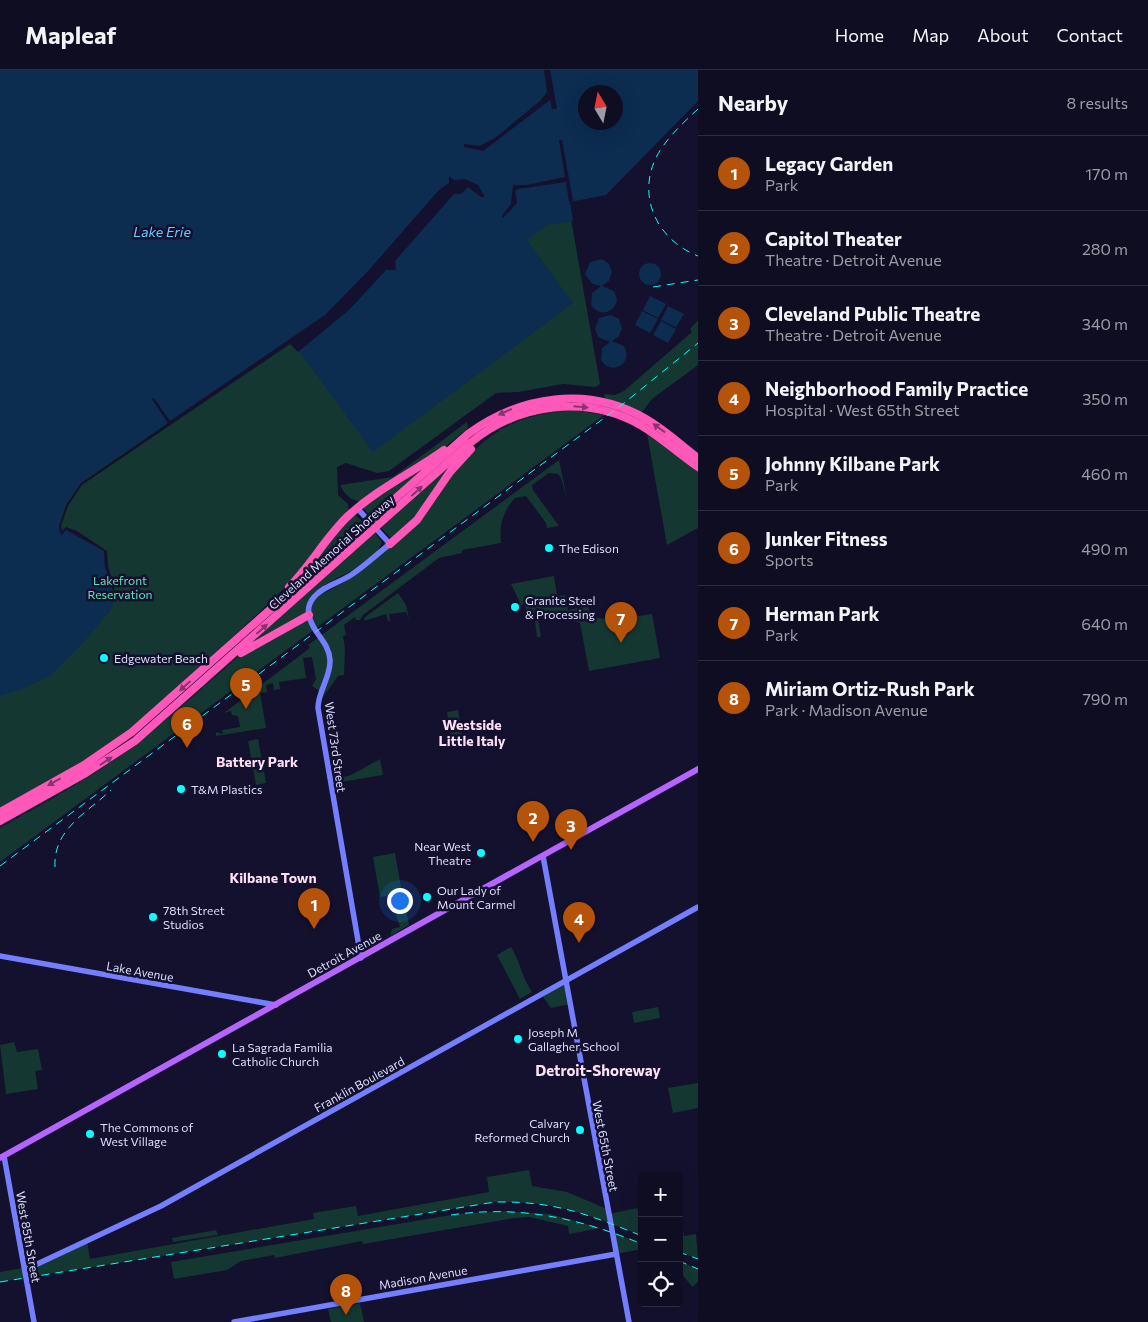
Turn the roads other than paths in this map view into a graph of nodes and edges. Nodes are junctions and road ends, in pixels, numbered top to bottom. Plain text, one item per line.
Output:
1 (515, 416) junction
2 (468, 434) junction
3 (698, 458) edge
4 (698, 468) edge
5 (357, 508) junction
6 (377, 520) junction
7 (368, 529) junction
8 (390, 544) junction
9 (309, 615) junction
10 (261, 618) junction
11 (212, 673) junction
12 (698, 768) edge
13 (34, 802) junction
14 (0, 812) edge
15 (0, 821) edge
16 (0, 826) edge
17 (543, 856) junction
18 (698, 906) edge
19 (0, 956) edge
20 (360, 958) junction
21 (566, 980) junction
22 (276, 1005) junction
23 (2, 1157) edge
24 (616, 1254) junction
25 (25, 1270) junction
26 (34, 1322) edge
27 (234, 1322) edge
28 (629, 1322) edge

1 -> 4 highway, Cleveland Memorial Shoreway
6 -> 1 highway, Cleveland Memorial Shoreway
1 - 8 highway
3 -> 2 highway, Cleveland Memorial Shoreway
2 - 5 highway
2 - 6 highway, Cleveland Memorial Shoreway
5 - 8 street
5 - 10 highway
6 - 7 highway, Cleveland Memorial Shoreway
7 - 10 highway, Cleveland Memorial Shoreway
11 -> 7 highway, Cleveland Memorial Shoreway
8 - 9 street
9 - 11 highway
9 - 20 street, West 73rd Street
10 -> 14 highway, Cleveland Memorial Shoreway
13 -> 11 highway, Cleveland Memorial Shoreway
12 - 17 main road, Detroit Avenue
13 - 15 highway, Cleveland Memorial Shoreway
13 - 16 highway
17 - 20 main road, Detroit Avenue
17 - 21 street, West 65th Street
18 - 21 street, Franklin Boulevard
19 - 22 street, Lake Avenue
20 - 22 main road, Detroit Avenue
21 - 24 street, West 65th Street
21 - 25 street, Franklin Boulevard
22 - 23 main road, Detroit Avenue
23 - 25 street, West 85th Street
24 - 27 street, Madison Avenue
24 - 28 street, West 65th Street
25 - 26 street, West 85th Street

